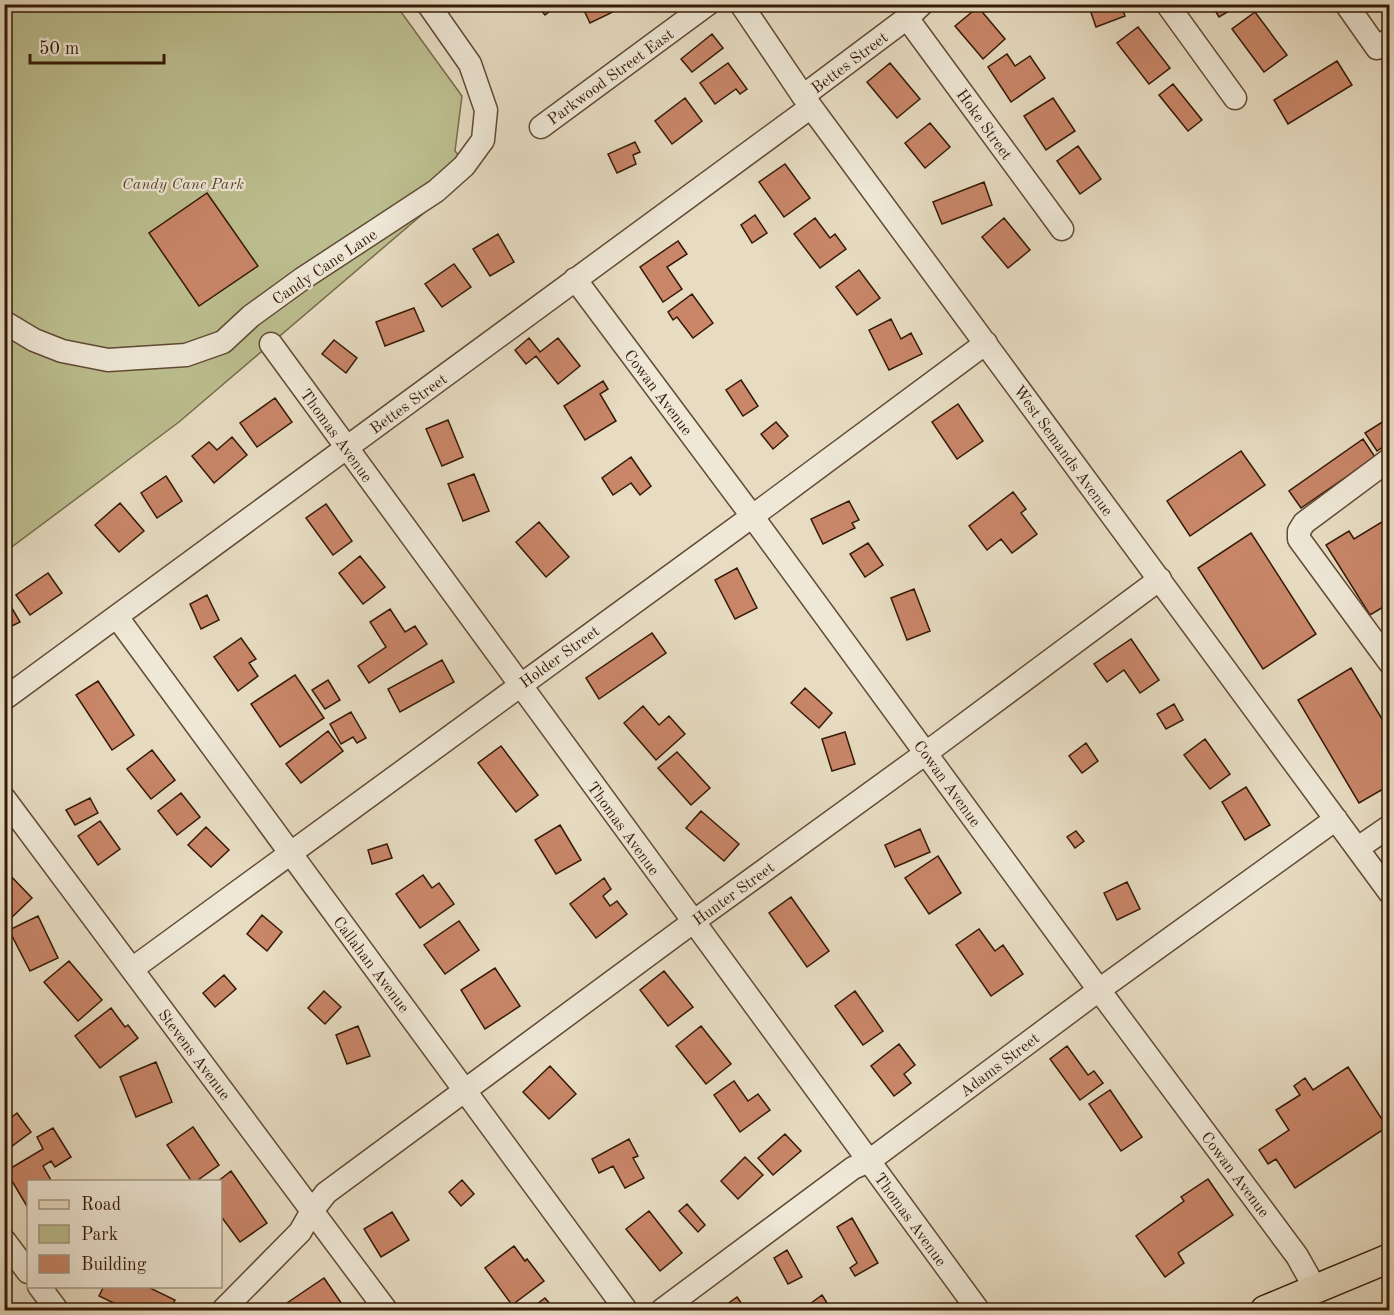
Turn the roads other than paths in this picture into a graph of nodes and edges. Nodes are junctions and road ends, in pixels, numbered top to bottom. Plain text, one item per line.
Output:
1 (428, 4) edge
2 (708, 4) edge
3 (741, 4) edge
4 (1167, 4) edge
5 (1346, 4) edge
6 (915, 11) edge
7 (1389, 39) edge
8 (1235, 98) dead end
9 (807, 101) junction
10 (541, 127) dead end
11 (1062, 229) dead end
12 (575, 279) junction
13 (4, 322) edge
14 (986, 343) junction
15 (271, 344) dead end
16 (346, 448) junction
17 (1389, 459) edge
18 (752, 516) junction
19 (1160, 579) junction
20 (117, 617) junction
21 (1389, 663) edge
22 (519, 685) junction
23 (4, 699) edge
24 (926, 753) junction
25 (4, 798) edge
26 (1336, 819) junction
27 (1389, 826) edge
28 (1358, 848) junction
29 (290, 853) junction
30 (1389, 893) edge
31 (693, 922) junction
32 (132, 969) junction
33 (1099, 990) junction
34 (466, 1090) junction
35 (868, 1161) junction
36 (312, 1211) junction
37 (4, 1240) edge
38 (1389, 1258) edge
39 (27, 1271) edge
40 (40, 1288) edge
41 (1316, 1290) junction
42 (57, 1311) edge
43 (223, 1311) edge
44 (386, 1311) edge
45 (626, 1311) edge
46 (662, 1311) edge
47 (978, 1311) edge
48 (1265, 1311) edge

1 - 13 street, Candy Cane Lane
2 - 10 street, Parkwood Street East
3 - 9 street, West Semands Avenue
4 - 8 street
5 - 7 street
6 - 9 street, Bettes Street
6 - 11 street, Hoke Street
9 - 12 street, Bettes Street
9 - 14 street, West Semands Avenue
12 - 16 street, Bettes Street
12 - 18 street, Cowan Avenue
14 - 18 street, Holder Street
14 - 19 street, West Semands Avenue
15 - 16 street, Thomas Avenue
16 - 20 street, Bettes Street
16 - 22 street, Thomas Avenue
17 - 21 street
18 - 22 street, Holder Street
18 - 24 street, Cowan Avenue
19 - 24 street, Hunter Street
19 - 26 street, West Semands Avenue
20 - 23 street, Bettes Street
20 - 29 street, Callahan Avenue
22 - 29 street, Holder Street
22 - 31 street, Thomas Avenue
24 - 31 street, Hunter Street
24 - 33 street, Cowan Avenue
25 - 32 street, Stevens Avenue
26 - 28 street, West Semands Avenue
26 - 33 street, Adams Street
27 - 28 street
28 - 30 street, West Semands Avenue
29 - 32 street, Holder Street
29 - 34 street, Callahan Avenue
31 - 34 street, Hunter Street
31 - 35 street, Thomas Avenue
32 - 36 street, Stevens Avenue
33 - 35 street, Adams Street
33 - 41 street, Cowan Avenue
34 - 36 street, Hunter Street
34 - 45 street, Callahan Avenue
35 - 46 street, Adams Street
35 - 47 street, Thomas Avenue
36 - 43 street, Hunter Street
36 - 44 street, Stevens Avenue
37 - 39 street
38 - 41 main road
40 - 42 street
41 - 48 main road

